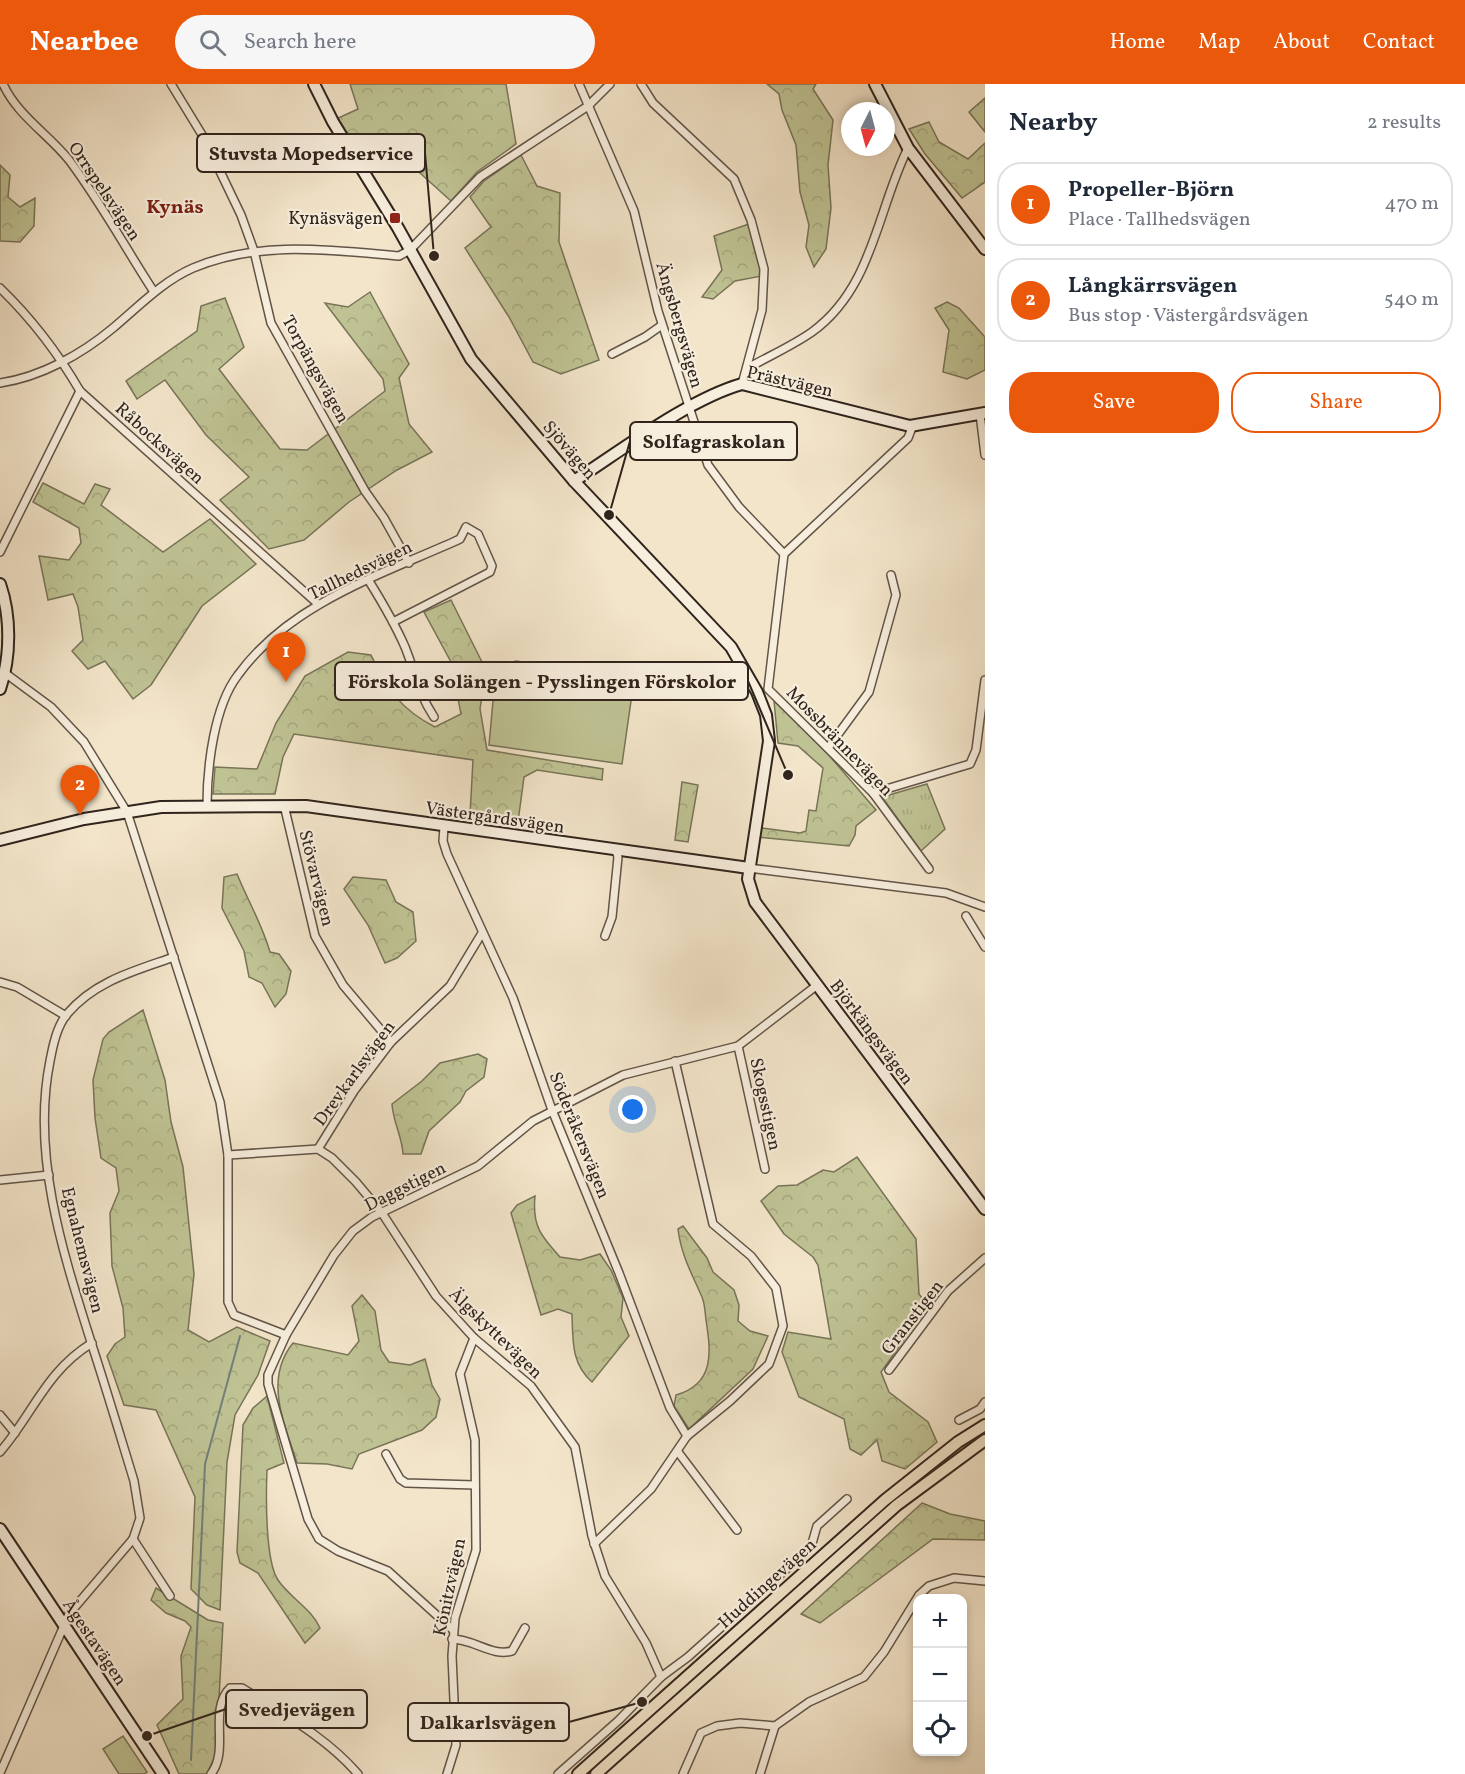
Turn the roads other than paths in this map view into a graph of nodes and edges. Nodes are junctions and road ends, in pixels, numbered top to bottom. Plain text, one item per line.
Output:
1 (3, 84) edge
2 (171, 84) edge
3 (314, 84) edge
4 (579, 84) edge
5 (610, 84) edge
6 (641, 84) edge
7 (875, 84) edge
8 (588, 106) junction
9 (908, 148) junction
10 (985, 249) edge
11 (410, 250) junction
12 (254, 251) junction
13 (0, 288) edge
14 (154, 292) junction
15 (662, 325) junction
16 (612, 354) dead end
17 (62, 362) junction
18 (748, 368) junction
19 (0, 383) edge
20 (742, 384) junction
21 (80, 391) junction
22 (688, 408) junction
23 (982, 414) edge
24 (913, 425) junction
25 (985, 455) edge
26 (574, 481) junction
27 (0, 552) edge
28 (784, 554) junction
29 (409, 563) junction
30 (891, 575) dead end
31 (369, 581) junction
32 (0, 584) edge
33 (318, 604) junction
34 (393, 622) junction
35 (5, 673) junction
36 (985, 680) edge
37 (0, 689) edge
38 (434, 717) dead end
39 (828, 748) junction
40 (873, 793) junction
41 (207, 806) junction
42 (284, 806) junction
43 (127, 812) junction
44 (444, 827) junction
45 (0, 840) edge
46 (616, 851) junction
47 (749, 868) junction
48 (929, 869) dead end
49 (985, 907) edge
50 (966, 916) dead end
51 (482, 933) junction
52 (606, 936) dead end
53 (985, 947) edge
54 (174, 957) junction
55 (0, 982) edge
56 (816, 986) junction
57 (66, 1016) junction
58 (391, 1042) junction
59 (738, 1046) junction
60 (675, 1061) junction
61 (552, 1110) junction
62 (318, 1149) junction
63 (228, 1155) junction
64 (765, 1169) dead end
65 (49, 1175) junction
66 (0, 1180) edge
67 (985, 1209) edge
68 (382, 1213) junction
69 (985, 1258) edge
70 (286, 1335) junction
71 (474, 1338) junction
72 (92, 1343) junction
73 (890, 1370) dead end
74 (985, 1402) edge
75 (0, 1415) edge
76 (959, 1420) dead end
77 (985, 1425) edge
78 (15, 1433) junction
79 (687, 1436) junction
80 (985, 1440) edge
81 (0, 1452) edge
82 (678, 1452) junction
83 (386, 1454) dead end
84 (475, 1485) junction
85 (847, 1499) dead end
86 (0, 1529) edge
87 (737, 1530) dead end
88 (133, 1539) junction
89 (594, 1544) junction
90 (985, 1581) edge
91 (170, 1596) dead end
92 (65, 1627) junction
93 (525, 1628) dead end
94 (453, 1630) junction
95 (452, 1639) junction
96 (661, 1677) junction
97 (775, 1726) junction
98 (0, 1773) edge
99 (163, 1774) edge
100 (212, 1774) edge
101 (358, 1774) edge
102 (447, 1774) edge
103 (558, 1774) edge
104 (578, 1774) edge
105 (596, 1774) edge
106 (683, 1774) edge
107 (760, 1774) edge

1 - 14 street, Orrspelsvägen
2 - 12 street, Torpängsvägen
3 - 11 street, Sjövägen
4 - 8 street, Ängsbergsvägen
5 - 8 street
6 - 18 street
7 - 9 street
8 - 11 street
8 - 15 street, Ängsbergsvägen
9 - 10 street
9 - 18 street
11 - 12 street
11 - 26 street, Sjövägen
12 - 14 street
12 - 29 street, Torpängsvägen
13 - 17 street, Råbocksvägen
14 - 17 street
15 - 16 street
15 - 22 street, Ängsbergsvägen
17 - 19 street
17 - 21 street, Råbocksvägen
18 - 20 street
20 - 22 street, Prästvägen
20 - 24 street, Prästvägen
21 - 27 street
21 - 33 street, Råbocksvägen
22 - 26 street, Prästvägen
22 - 28 street, Ängsbergsvägen
23 - 24 street, Prästvägen
23 - 25 street
24 - 28 street
26 - 47 street, Sjövägen
28 - 39 street, Mossbrännevägen
29 - 31 street, Tallhedsvägen
29 - 34 street, Tallhedsvägen
30 - 39 street
31 - 33 street, Tallhedsvägen
31 - 34 street
32 - 35 street
33 - 41 street, Tallhedsvägen
34 - 38 street
35 - 37 street
35 - 43 street
36 - 40 street
39 - 40 street, Mossbrännevägen
40 - 48 street, Mossbrännevägen
41 - 42 street, Västergårdsvägen
41 - 43 street, Västergårdsvägen
42 - 44 street, Västergårdsvägen
42 - 58 street, Stövarvägen
43 - 45 street, Västergårdsvägen
43 - 54 street
44 - 46 street, Västergårdsvägen
44 - 51 street, Söderåkersvägen
46 - 47 street, Västergårdsvägen
46 - 52 street
47 - 49 street, Västergårdsvägen
47 - 56 street, Björkängsvägen
50 - 53 street
51 - 58 street, Drevkarlsvägen
51 - 61 street, Söderåkersvägen
54 - 57 street, Egnahemsvägen
54 - 63 street
55 - 57 street
56 - 59 street, Daggstigen
56 - 67 street, Björkängsvägen
57 - 65 street, Egnahemsvägen
58 - 62 street, Drevkarlsvägen
59 - 60 street, Daggstigen
59 - 64 street, Skogsstigen
60 - 61 street, Daggstigen
60 - 79 street
61 - 68 street, Daggstigen
61 - 79 street, Söderåkersvägen
62 - 63 street
62 - 68 street, Älgskyttevägen
63 - 70 street
65 - 66 street
65 - 72 street, Egnahemsvägen
68 - 70 street, Daggstigen
68 - 71 street, Älgskyttevägen
69 - 73 street, Granstigen
70 - 94 street, Daggstigen
71 - 84 street, Könitzvägen
71 - 89 street, Älgskyttevägen
72 - 78 street
72 - 88 street, Egnahemsvägen
74 - 76 street
75 - 78 street
77 - 104 main road, Huddingevägen
78 - 81 street
79 - 82 street
80 - 105 main road, Huddingevägen
82 - 87 street
82 - 89 street
83 - 84 street
84 - 94 street, Könitzvägen
85 - 96 street, Huddingevägen
86 - 92 street, Ågestavägen
88 - 91 street
88 - 92 street, Egnahemsvägen
89 - 96 street, Älgskyttevägen
90 - 97 street
92 - 98 street, Egnahemsvägen
92 - 99 street, Ågestavägen
93 - 95 street
94 - 95 street, Könitzvägen
95 - 102 street, Könitzvägen
96 - 103 street, Huddingevägen
97 - 106 street
97 - 107 street
100 - 101 street

